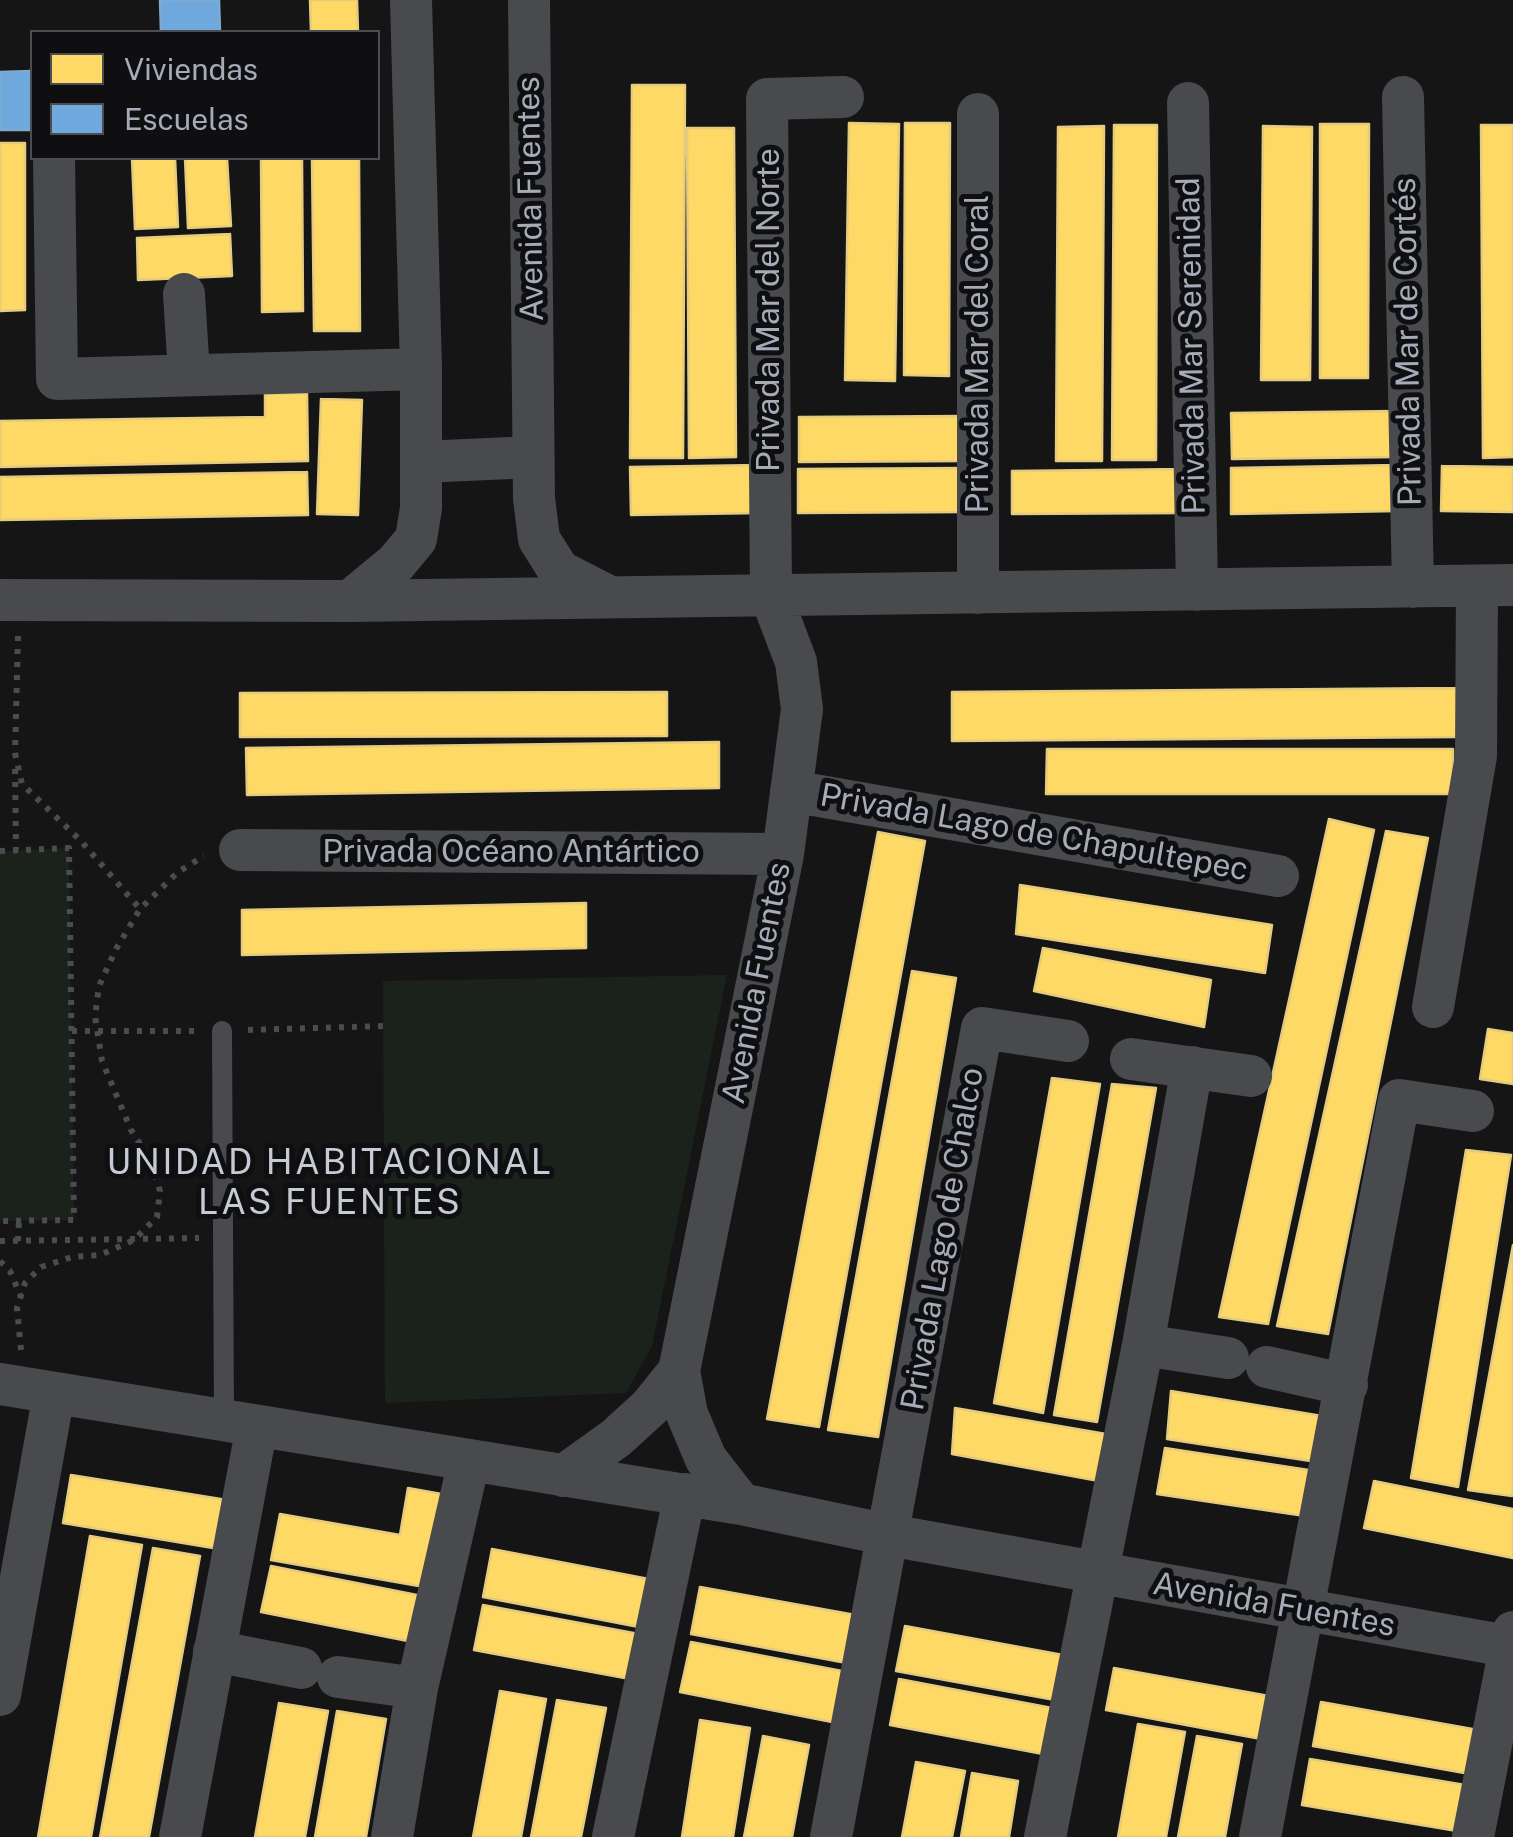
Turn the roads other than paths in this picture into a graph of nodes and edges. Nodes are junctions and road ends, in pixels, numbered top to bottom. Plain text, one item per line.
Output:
1 (411, 0) edge
2 (529, 0) edge
3 (1403, 96) dead end
4 (842, 97) dead end
5 (1188, 103) dead end
6 (978, 114) dead end
7 (54, 160) edge
8 (184, 294) dead end
9 (421, 368) junction
10 (189, 374) junction
11 (533, 457) junction
12 (421, 462) junction
13 (1495, 586) edge
14 (1413, 588) junction
15 (1197, 590) junction
16 (978, 593) junction
17 (771, 596) junction
18 (613, 598) junction
19 (9, 600) edge
20 (350, 602) junction
21 (791, 790) junction
22 (240, 850) road end
23 (782, 854) junction
24 (1278, 876) dead end
25 (1433, 1007) dead end
26 (222, 1031) dead end
27 (1068, 1041) dead end
28 (1131, 1059) dead end
29 (1192, 1067) junction
30 (1251, 1076) dead end
31 (1474, 1111) dead end
32 (1142, 1345) junction
33 (679, 1371) junction
34 (1347, 1385) junction
35 (26, 1388) edge
36 (240, 1423) junction
37 (469, 1461) junction
38 (563, 1476) junction
39 (685, 1494) junction
40 (741, 1504) junction
41 (888, 1535) junction
42 (1098, 1573) junction
43 (1301, 1609) junction
44 (1512, 1642) edge
45 (214, 1651) junction
46 (417, 1688) junction
47 (0, 1695) edge
48 (180, 1837) edge
49 (392, 1837) edge
50 (613, 1837) edge
51 (831, 1837) edge
52 (1044, 1837) edge
53 (1260, 1837) edge
54 (1473, 1837) edge

1 - 9 street
2 - 11 street, Avenida Fuentes
3 - 14 street, Privada Mar de Cortés
4 - 17 street, Privada Mar del Norte
5 - 15 street, Privada Mar Serenidad
6 - 16 street, Privada Mar del Coral
7 - 10 street
8 - 10 street
9 - 10 street
9 - 12 street
11 - 12 street
11 - 18 street, Avenida Fuentes
12 - 20 street
13 - 14 street, Avenida Fuentes
13 - 25 street
14 - 15 street, Avenida Fuentes
15 - 16 street, Avenida Fuentes
16 - 17 street, Avenida Fuentes
17 - 18 street, Avenida Fuentes
17 - 21 street, Avenida Fuentes
18 - 20 street, Avenida Fuentes
19 - 20 street, Avenida Fuentes
21 - 23 street, Avenida Fuentes
21 - 24 street, Privada Lago de Chapultepec
22 - 23 street, Privada Océano Antártico
23 - 33 street, Avenida Fuentes
26 - 36 lane
27 - 41 street, Privada Lago de Chalco
28 - 29 street
29 - 30 street
29 - 32 street
31 - 34 street
32 - 34 street
32 - 42 street
33 - 38 street, Avenida Fuentes
33 - 40 street, Avenida Fuentes
34 - 43 street
35 - 36 street, Avenida Fuentes
35 - 47 street
36 - 37 street, Avenida Fuentes
36 - 45 street
37 - 38 street, Avenida Fuentes
37 - 46 street
38 - 39 street, Avenida Fuentes
39 - 40 street, Avenida Fuentes
39 - 50 street
40 - 41 street, Avenida Fuentes
41 - 42 street, Avenida Fuentes
41 - 51 street
42 - 43 street, Avenida Fuentes
42 - 52 street
43 - 44 street, Avenida Fuentes
43 - 53 street
44 - 54 street
45 - 46 street
45 - 48 street
46 - 49 street

